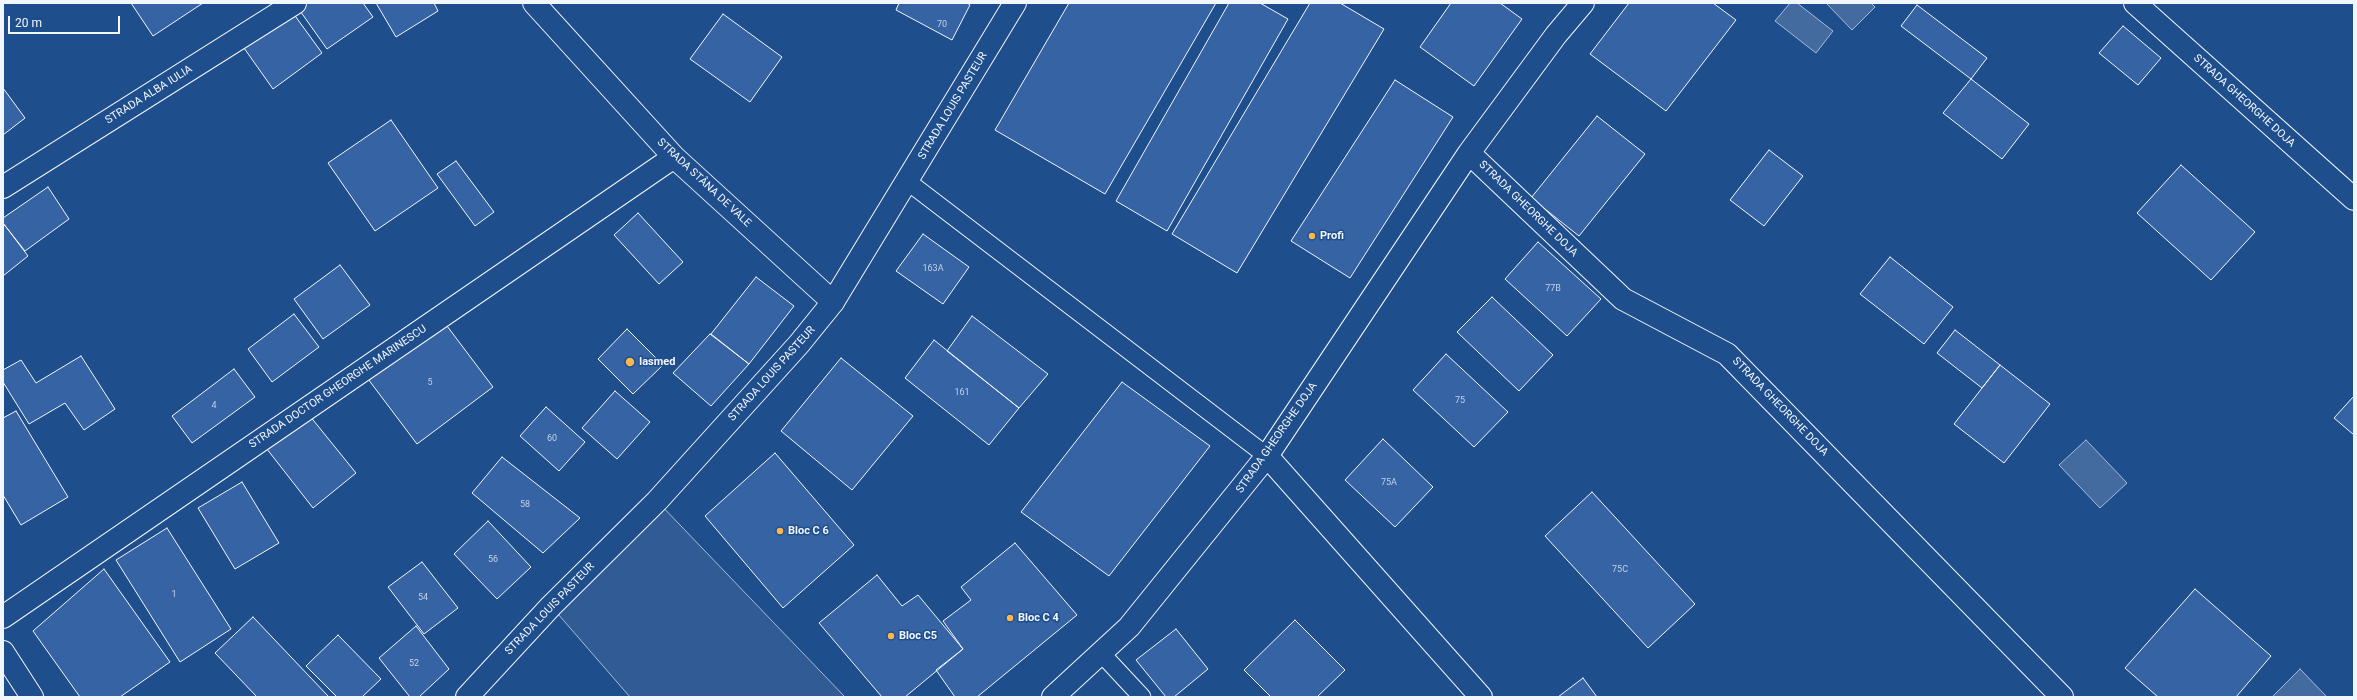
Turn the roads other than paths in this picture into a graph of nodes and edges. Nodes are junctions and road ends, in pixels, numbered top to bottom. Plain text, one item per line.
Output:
1 (295, 3) edge
2 (534, 3) edge
3 (1015, 3) edge
4 (1584, 3) edge
5 (2135, 3) edge
6 (1469, 153) junction
7 (674, 158) junction
8 (907, 181) junction
9 (3, 187) edge
10 (2354, 199) edge
11 (833, 302) junction
12 (1267, 456) junction
13 (3, 617) edge
14 (3, 652) edge
15 (1101, 653) junction
16 (32, 697) edge
17 (467, 697) edge
18 (1053, 697) edge
19 (1142, 697) edge
20 (1480, 697) edge
21 (2062, 697) edge

1 - 9 street, STRADA ALBA IULIA
2 - 7 street, STRADA STÂNA DE VALE
3 - 8 street, STRADA LOUIS PASTEUR
4 - 6 street, STRADA GHEORGHE DOJA
5 - 10 street, STRADA GHEORGHE DOJA
6 - 12 street, STRADA GHEORGHE DOJA
6 - 21 street, STRADA GHEORGHE DOJA
7 - 11 street, STRADA STÂNA DE VALE
7 - 13 street, STRADA DOCTOR GHEORGHE MARINESCU
8 - 11 street, STRADA LOUIS PASTEUR
8 - 12 lane
11 - 17 street, STRADA LOUIS PASTEUR
12 - 15 street, STRADA GHEORGHE DOJA
12 - 20 street
14 - 16 street
15 - 18 street, STRADA GHEORGHE DOJA
15 - 19 lane

